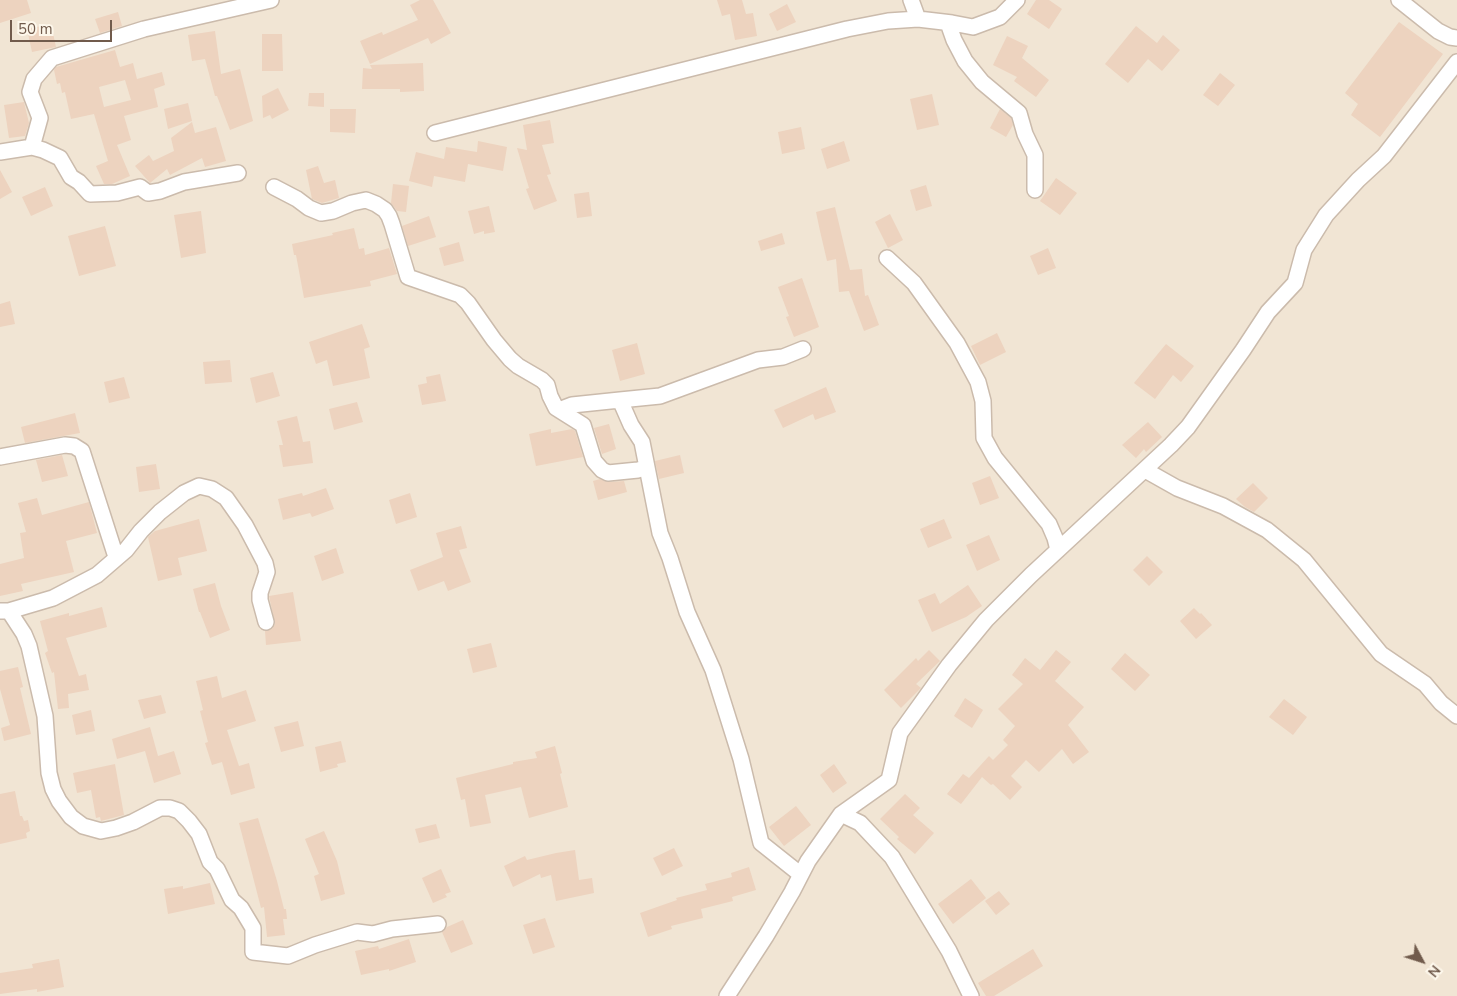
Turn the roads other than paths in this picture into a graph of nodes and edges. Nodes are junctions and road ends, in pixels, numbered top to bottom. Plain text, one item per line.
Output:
1 (271, 0) edge
2 (911, 0) edge
3 (1017, 0) edge
4 (1399, 0) edge
5 (918, 20) junction
6 (948, 22) junction
7 (1457, 38) edge
8 (1457, 62) edge
9 (435, 133) dead end
10 (32, 147) junction
11 (0, 152) edge
12 (238, 173) dead end
13 (274, 187) dead end
14 (1035, 190) dead end
15 (887, 258) dead end
16 (804, 349) dead end
17 (620, 400) junction
18 (559, 410) junction
19 (0, 456) edge
20 (647, 467) junction
21 (1145, 470) junction
22 (1058, 550) junction
23 (116, 557) junction
24 (5, 611) edge
25 (266, 622) dead end
26 (1457, 716) edge
27 (841, 814) junction
28 (800, 874) junction
29 (438, 924) dead end
30 (727, 996) edge
31 (971, 996) edge

1 - 10 street
2 - 5 street
3 - 6 street
4 - 7 street
5 - 6 street
5 - 9 street
6 - 14 street
8 - 21 street
10 - 11 street
10 - 12 street
13 - 18 street
15 - 22 street
16 - 17 street
17 - 18 street
17 - 20 street
18 - 20 street
19 - 23 street
20 - 28 street
21 - 22 street
21 - 26 street
22 - 27 street
23 - 24 street
23 - 25 street
24 - 29 street
27 - 28 street
27 - 31 street
28 - 30 street

